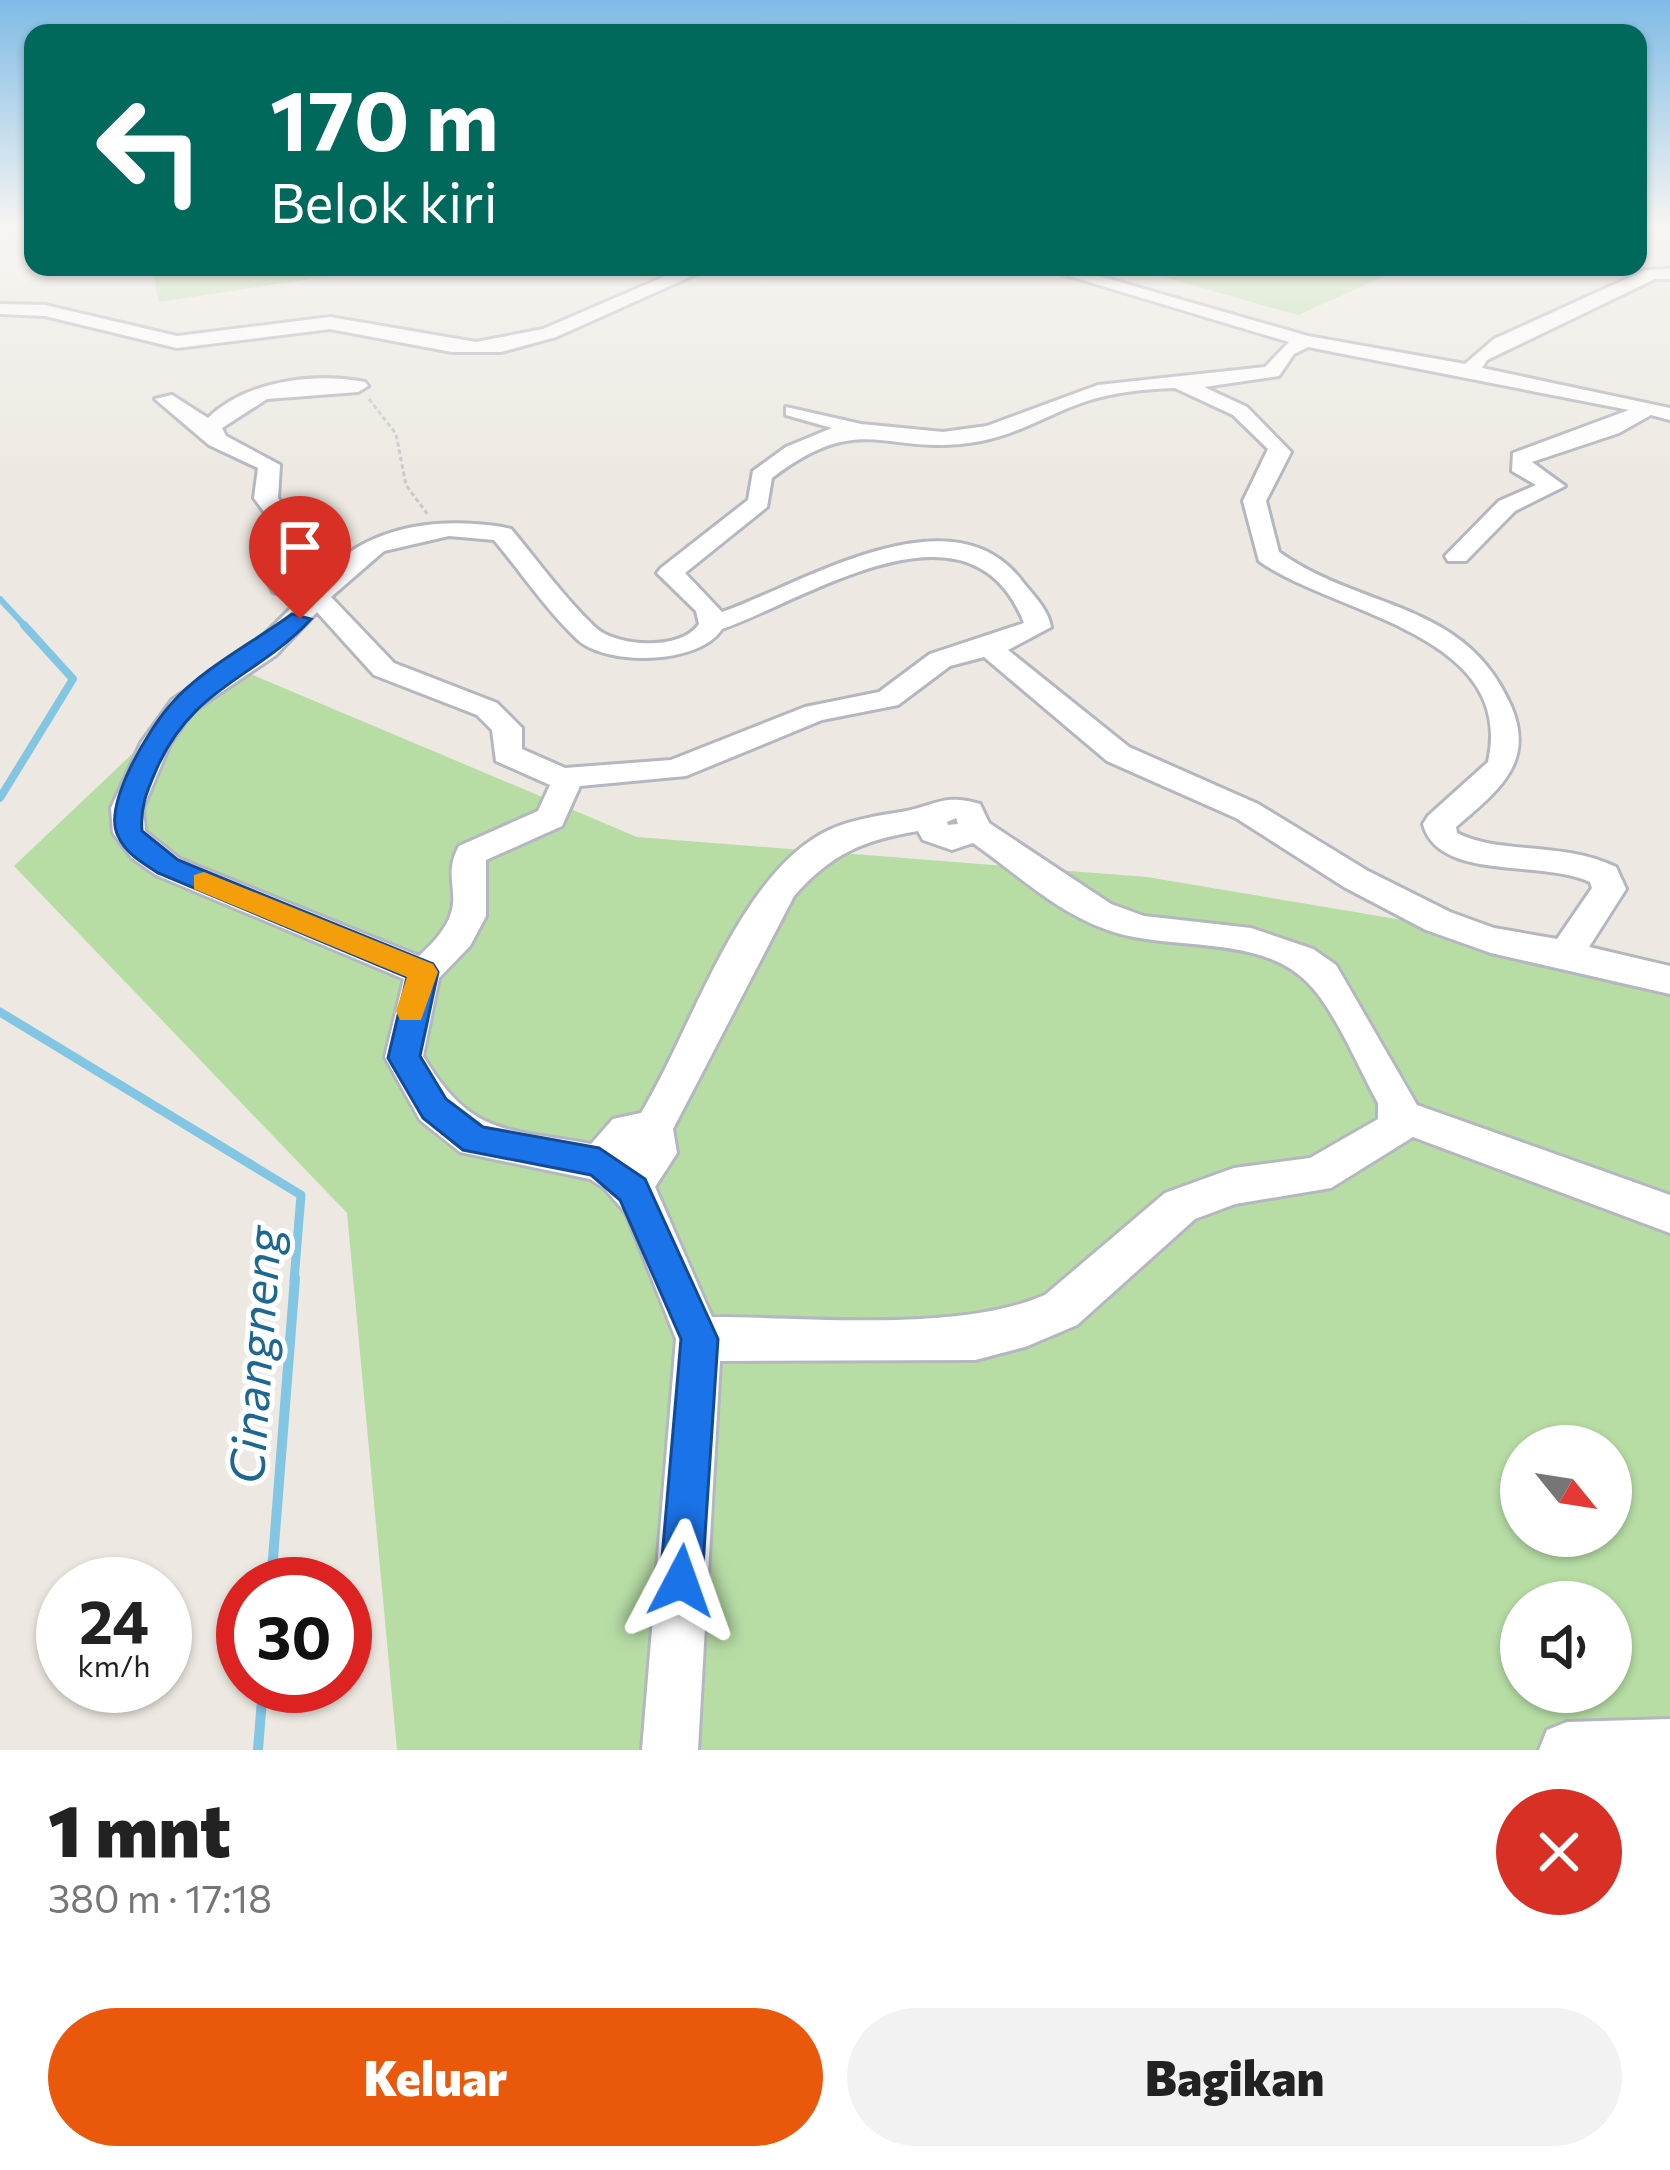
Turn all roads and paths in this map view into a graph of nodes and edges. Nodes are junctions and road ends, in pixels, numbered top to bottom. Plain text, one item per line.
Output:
1 (57, 311) edge
2 (598, 311) edge
3 (1200, 311) edge
4 (1573, 311) edge
5 (1306, 341) junction
6 (1470, 371) junction
7 (1178, 382) junction
8 (358, 386) joint
9 (165, 399) dead end
10 (793, 411) dead end
11 (1659, 411) edge
12 (852, 427) junction
13 (211, 430) junction
14 (935, 440) junction
15 (803, 446) junction
16 (438, 527) junction
17 (1457, 556) dead end
18 (317, 597) junction
19 (712, 624) junction
20 (991, 647) junction
21 (565, 780) junction
22 (1566, 953) junction
23 (423, 972) junction
24 (1670, 980) edge
25 (1400, 1115) junction
26 (614, 1174) junction
27 (1670, 1214) edge
28 (699, 1339) junction
29 (1670, 1747) edge
30 (670, 1750) edge
31 (1567, 1750) edge

1 - 2 street
3 - 5 street
4 - 6 street
5 - 6 street
5 - 7 street
6 - 11 street
7 - 14 street
7 - 22 street
8 - 13 street
8 - 16 path
9 - 13 street
10 - 12 street
11 - 17 street
12 - 14 street
12 - 15 street
13 - 18 street
14 - 15 street
15 - 19 street
16 - 18 street
16 - 19 street
18 - 21 street
18 - 23 street
19 - 20 street
20 - 21 street
20 - 22 street
21 - 23 street
22 - 24 street
23 - 26 street
25 - 26 street
25 - 27 street
25 - 28 street
26 - 28 street
28 - 30 street
29 - 31 street

